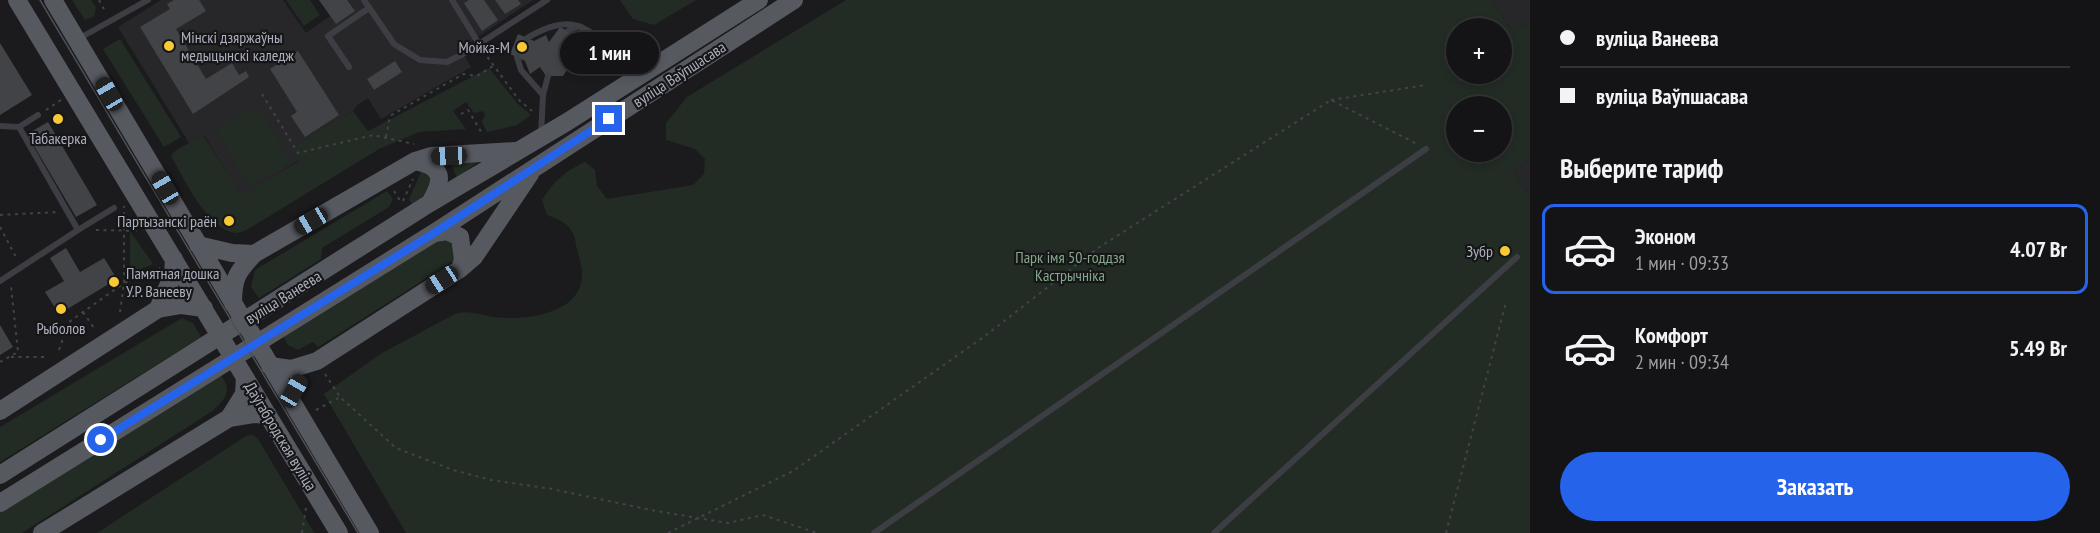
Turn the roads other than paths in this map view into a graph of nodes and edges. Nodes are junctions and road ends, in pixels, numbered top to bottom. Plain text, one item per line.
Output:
1 (18, 0) edge
2 (53, 0) edge
3 (148, 0) edge
4 (364, 0) edge
5 (453, 0) edge
6 (547, 0) edge
7 (794, 0) edge
8 (747, 5) edge
9 (369, 8) junction
10 (754, 25) junction
11 (579, 26) junction
12 (569, 30) dead end
13 (594, 34) junction
14 (527, 38) dead end
15 (78, 40) junction
16 (577, 41) dead end
17 (609, 42) junction
18 (479, 44) junction
19 (517, 57) dead end
20 (575, 57) dead end
21 (665, 59) junction
22 (349, 67) dead end
23 (548, 76) dead end
24 (543, 95) junction
25 (38, 115) road end
26 (567, 122) joint
27 (0, 126) edge
28 (19, 127) junction
29 (541, 138) junction
30 (1426, 148) road end
31 (519, 150) junction
32 (413, 160) junction
33 (534, 167) junction
34 (430, 202) junction
35 (114, 208) dead end
36 (78, 230) junction
37 (434, 233) junction
38 (198, 245) junction
39 (254, 254) junction
40 (1517, 256) dead end
41 (168, 263) junction
42 (460, 269) junction
43 (0, 281) edge
44 (232, 304) junction
45 (204, 308) junction
46 (158, 309) junction
47 (267, 362) junction
48 (320, 367) junction
49 (245, 377) junction
50 (292, 402) junction
51 (0, 411) edge
52 (268, 415) junction
53 (230, 417) junction
54 (0, 475) edge
55 (0, 503) edge
56 (42, 533) edge
57 (339, 533) edge
58 (370, 533) edge
59 (874, 533) edge
60 (1214, 533) edge

1 - 41 main road, Даўгабродская вуліца
2 - 15 main road, Даўгабродская вуліца
3 - 15 lane
4 - 9 lane
5 - 18 lane
6 - 18 lane
7 - 10 main road, вуліца Ваўпшасава
8 - 10 lane
8 - 21 main road, вуліца Ваўпшасава
9 - 18 lane
9 - 22 lane
10 - 33 main road, вуліца Ваўпшасава
11 - 12 lane
11 - 13 lane
11 - 14 lane
13 - 16 lane
13 - 17 lane
15 - 38 main road, Даўгабродская вуліца
17 - 20 lane
17 - 21 lane
19 - 24 lane
21 - 26 main road, вуліца Ваўпшасава
23 - 24 lane
24 - 29 lane
25 - 28 lane
26 - 29 main road, вуліца Ванеева
27 - 28 lane
28 - 36 lane
29 - 31 main road, вуліца Ванеева
30 - 59 lane
31 - 32 main road
31 - 34 main road, вуліца Ванеева
32 - 34 main road
32 - 39 main road
33 - 37 main road, вуліца Ванеева
33 - 42 main road
34 - 54 main road, вуліца Ванеева
35 - 36 lane
36 - 43 lane
37 - 42 main road
37 - 55 main road, вуліца Ванеева
38 - 39 main road
38 - 44 main road, Даўгабродская вуліца
39 - 44 main road
40 - 60 lane
41 - 45 main road, Даўгабродская вуліца
41 - 46 main road
42 - 48 main road
44 - 47 main road, Даўгабродская вуліца
45 - 46 main road
45 - 49 main road, Даўгабродская вуліца
46 - 51 main road
47 - 48 main road
47 - 50 main road, Даўгабродская вуліца
48 - 50 main road
49 - 52 main road, Даўгабродская вуліца
49 - 53 main road
50 - 58 main road, Даўгабродская вуліца
52 - 53 main road
52 - 57 main road, Даўгабродская вуліца
53 - 56 main road

